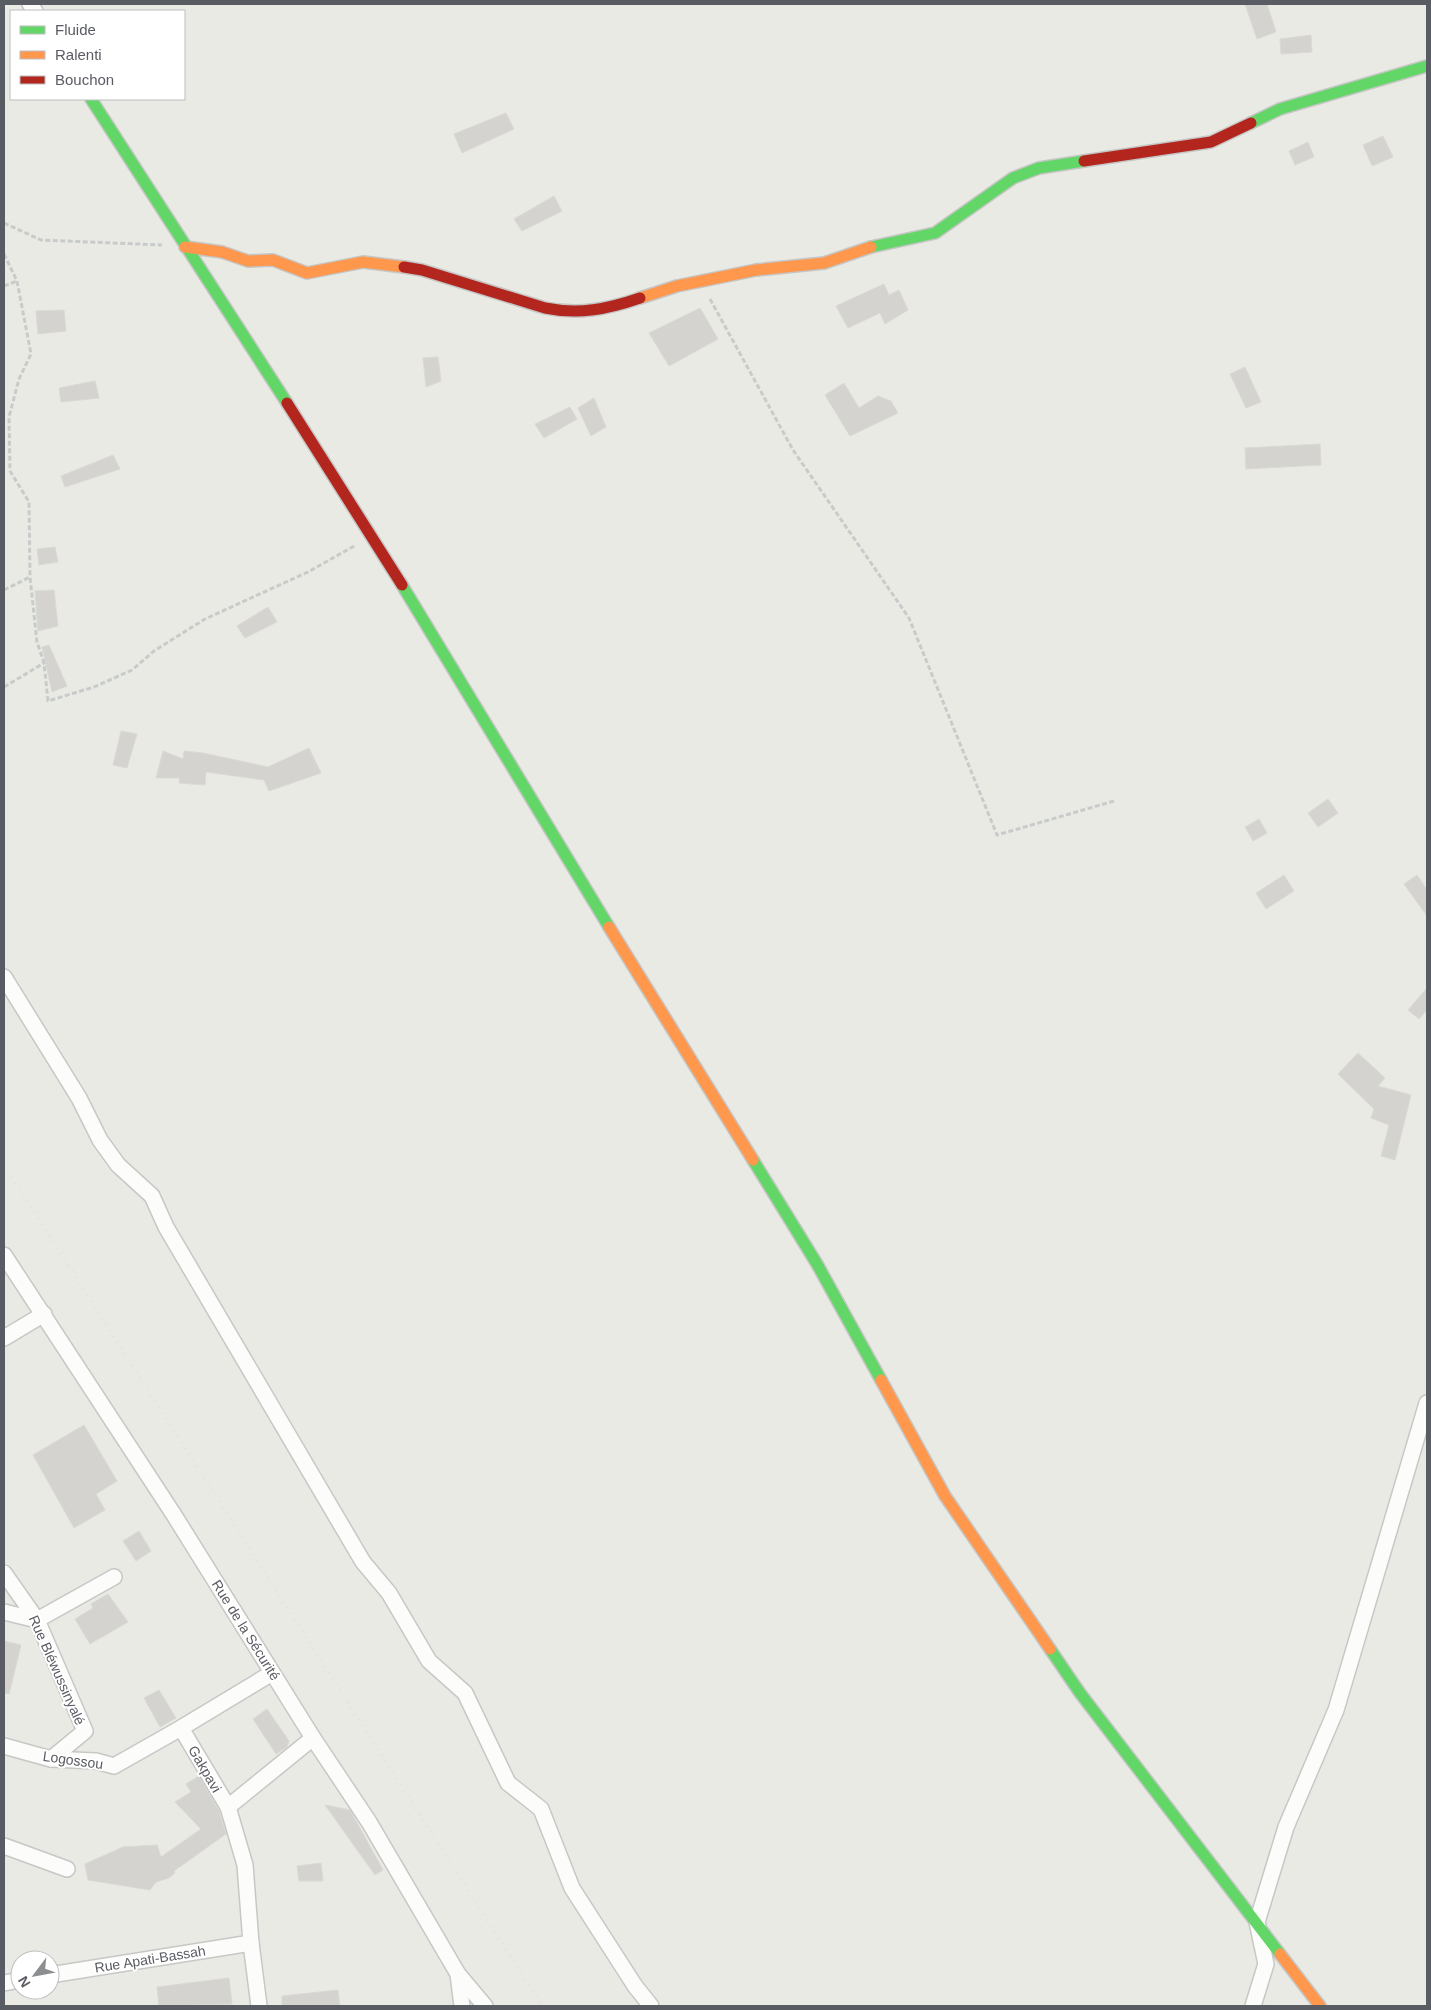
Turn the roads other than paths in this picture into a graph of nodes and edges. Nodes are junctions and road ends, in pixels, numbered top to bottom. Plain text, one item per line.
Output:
1 (1427, 66) edge
2 (92, 100) edge
3 (185, 247) junction
4 (4, 978) edge
5 (4, 1255) edge
6 (44, 1314) junction
7 (4, 1338) edge
8 (1427, 1404) edge
9 (4, 1573) edge
10 (114, 1577) dead end
11 (4, 1612) edge
12 (38, 1620) junction
13 (272, 1673) junction
14 (181, 1728) junction
15 (313, 1738) junction
16 (4, 1746) edge
17 (51, 1759) junction
18 (228, 1807) junction
19 (4, 1846) edge
20 (67, 1869) dead end
21 (1257, 1922) junction
22 (251, 1943) junction
23 (60, 1973) edge
24 (458, 1974) junction
25 (260, 2006) edge
26 (462, 2006) edge
27 (485, 2006) edge
28 (651, 2006) edge
29 (1253, 2006) edge
30 (1320, 2006) edge

1 - 3 street
2 - 3 street
3 - 21 street
4 - 28 street
5 - 6 street, Rue de la Sécurité
6 - 7 street
6 - 13 street, Rue de la Sécurité
8 - 21 street
9 - 12 street, Rue Bléwussinyalé
10 - 12 street
11 - 12 street
12 - 17 street, Rue Bléwussinyalé
13 - 14 street
13 - 15 street, Rue de la Sécurité
14 - 17 street, Logossou
14 - 18 street, Gakpavi
15 - 18 street, Gakpavi
15 - 24 street, Rue de la Sécurité
16 - 17 street, Logossou
18 - 22 street
19 - 20 street
21 - 29 street
21 - 30 street
22 - 23 street, Rue Apati-Bassah
22 - 25 street
24 - 26 street
24 - 27 street, Rue de la Sécurité

